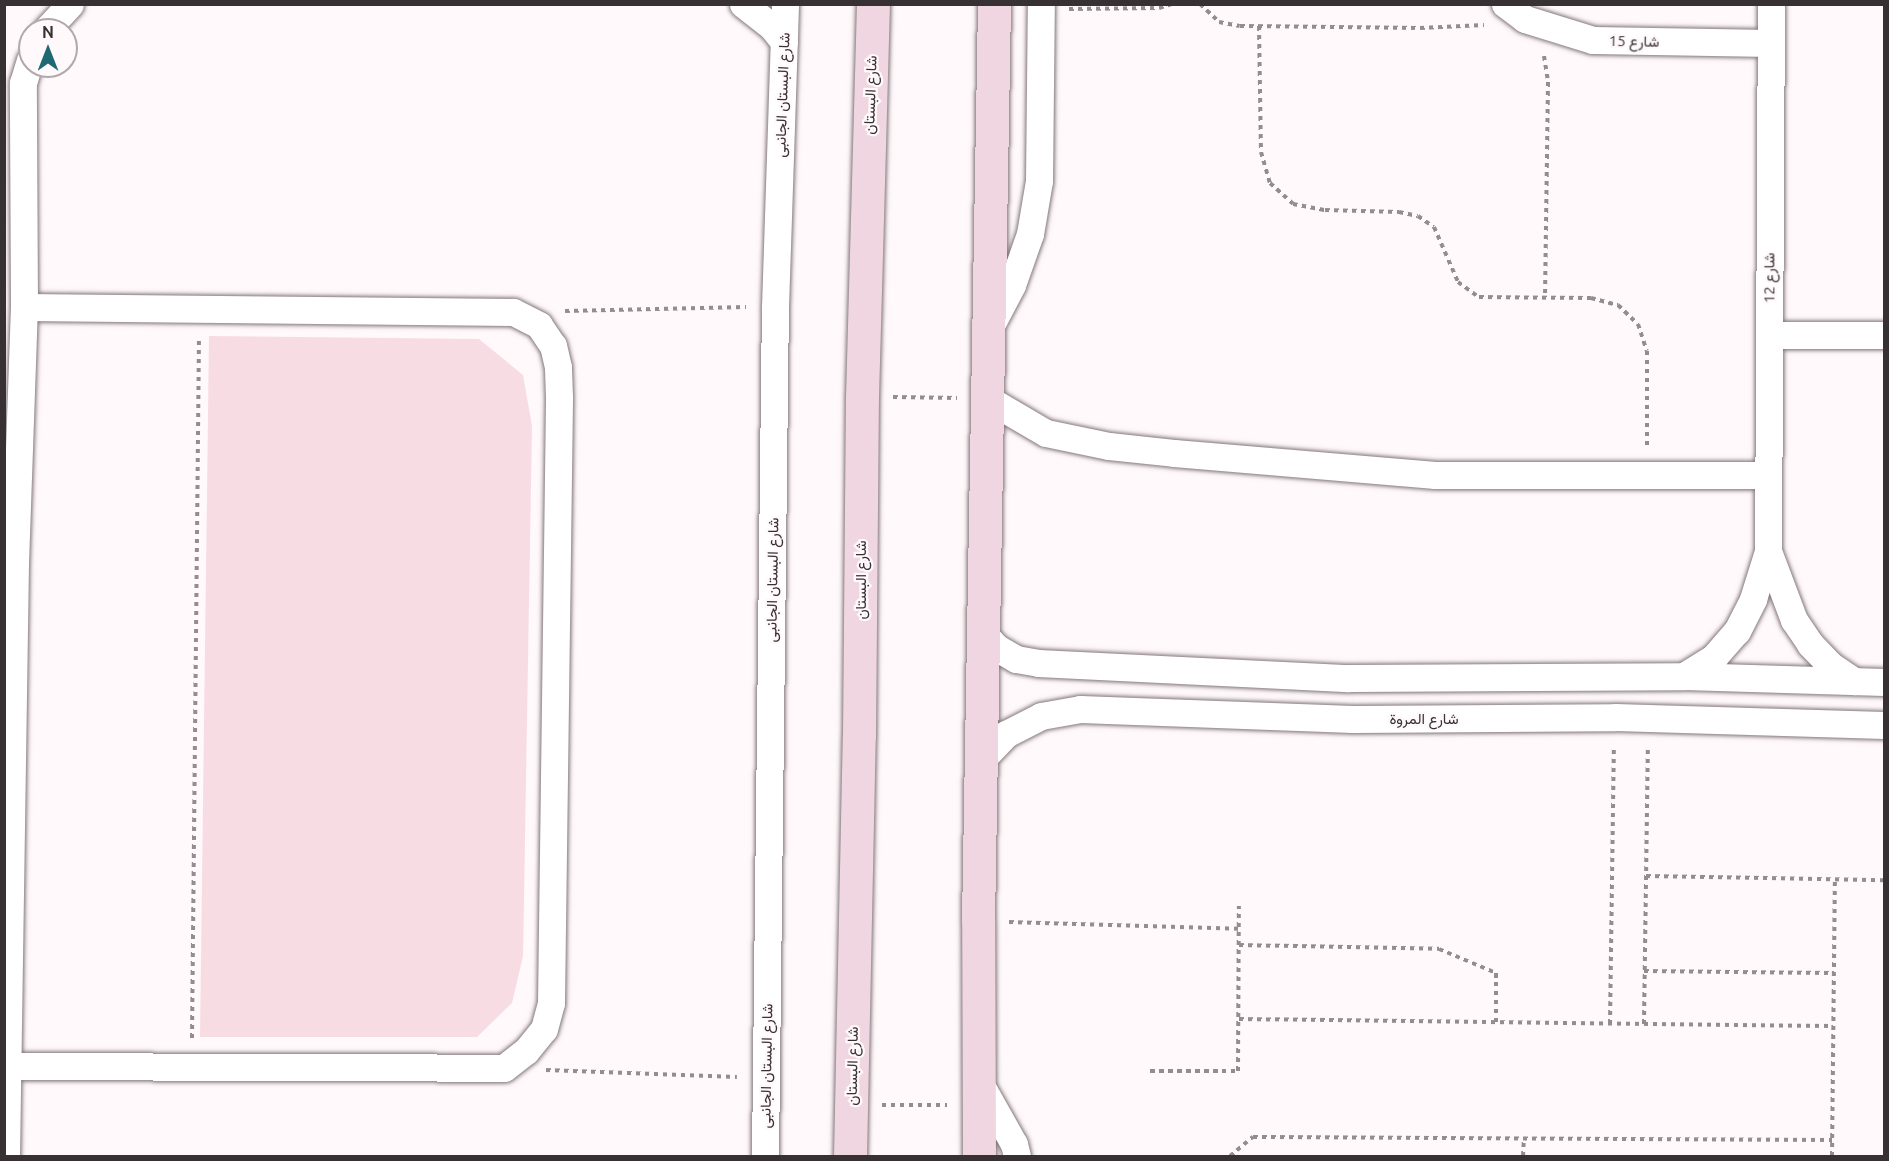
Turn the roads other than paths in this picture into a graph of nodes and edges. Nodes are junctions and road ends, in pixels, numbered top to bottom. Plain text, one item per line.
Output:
1 (70, 4) edge
2 (743, 4) edge
3 (785, 4) edge
4 (873, 4) edge
5 (994, 4) edge
6 (1771, 4) edge
7 (1041, 7) edge
8 (1515, 12) edge
9 (57, 18) edge
10 (784, 42) junction
11 (1771, 43) junction
12 (19, 78) edge
13 (24, 307) junction
14 (987, 333) junction
15 (1769, 335) junction
16 (1884, 335) edge
17 (986, 398) junction
18 (1768, 475) junction
19 (1768, 551) junction
20 (10, 563) edge
21 (982, 632) junction
22 (1684, 676) junction
23 (1854, 681) junction
24 (1884, 682) edge
25 (1884, 725) edge
26 (981, 760) junction
27 (6, 1066) junction
28 (979, 1093) junction
29 (6, 1156) edge
30 (765, 1156) edge
31 (850, 1156) edge
32 (979, 1156) edge
33 (1017, 1156) edge

1 - 9 street
2 - 10 street
3 - 10 street, شارع البستان الجانبى
4 - 31 street, شارع البستان
5 - 14 street
6 - 11 street, شارع 12
7 - 14 street
8 - 11 street, شارع 15
10 - 30 street, شارع البستان الجانبى
11 - 15 street, شارع 12
12 - 13 street
13 - 20 street
13 - 27 street
14 - 17 street
15 - 16 street
15 - 18 street, شارع 12
17 - 18 street
17 - 21 street
18 - 19 street, شارع 12
19 - 22 street, شارع 12
19 - 23 street, شارع 12
20 - 27 street
21 - 22 street
21 - 26 street
22 - 23 street
23 - 24 street
25 - 26 street, شارع المروة
26 - 28 street
27 - 29 street
28 - 32 street
28 - 33 street

